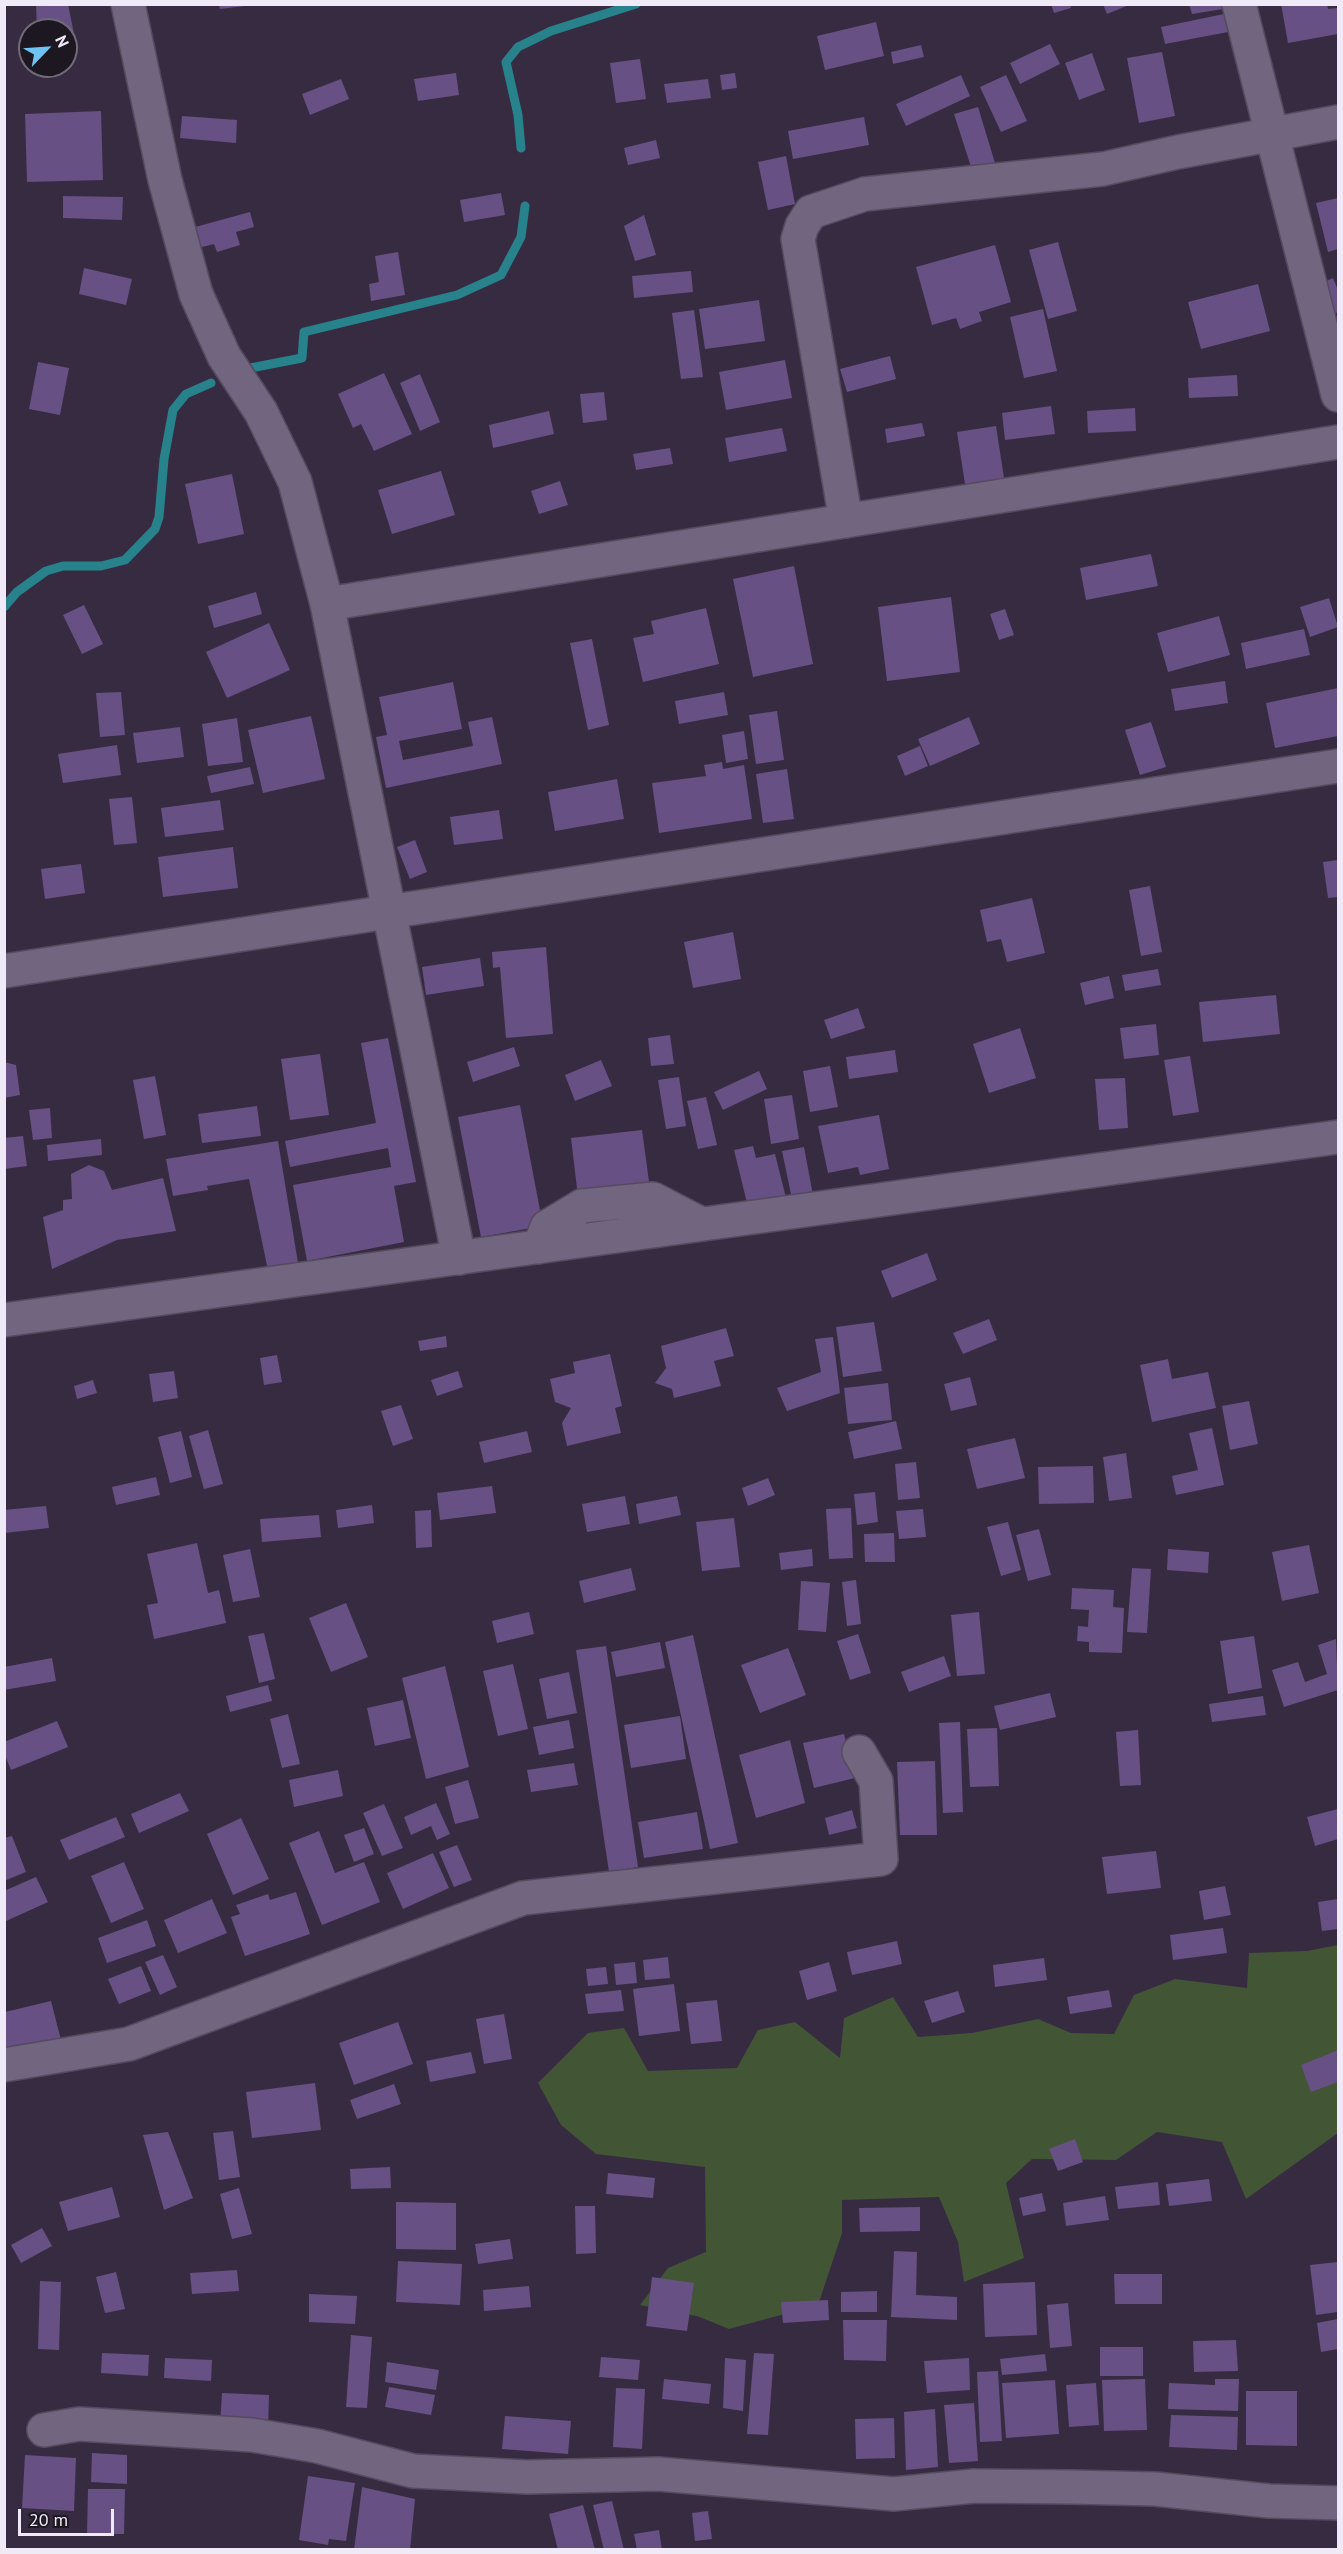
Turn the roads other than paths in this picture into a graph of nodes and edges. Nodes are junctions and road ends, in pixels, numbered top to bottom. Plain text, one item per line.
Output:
1 (128, 4) edge
2 (1239, 4) edge
3 (1338, 122) edge
4 (1272, 136) junction
5 (1338, 395) edge
6 (1338, 442) edge
7 (846, 521) junction
8 (327, 604) junction
9 (1338, 766) edge
10 (387, 912) junction
11 (4, 971) edge
12 (1338, 1137) edge
13 (459, 1258) junction
14 (4, 1320) edge
15 (859, 1752) dead end
16 (4, 2065) edge
17 (44, 2430) dead end
18 (1338, 2503) edge

1 - 8 street
2 - 4 street
3 - 4 street
4 - 5 street
4 - 7 street
6 - 7 street
7 - 8 street
8 - 10 street
9 - 10 street
10 - 11 street
10 - 13 street
12 - 13 street
13 - 14 street
15 - 16 street
17 - 18 street

